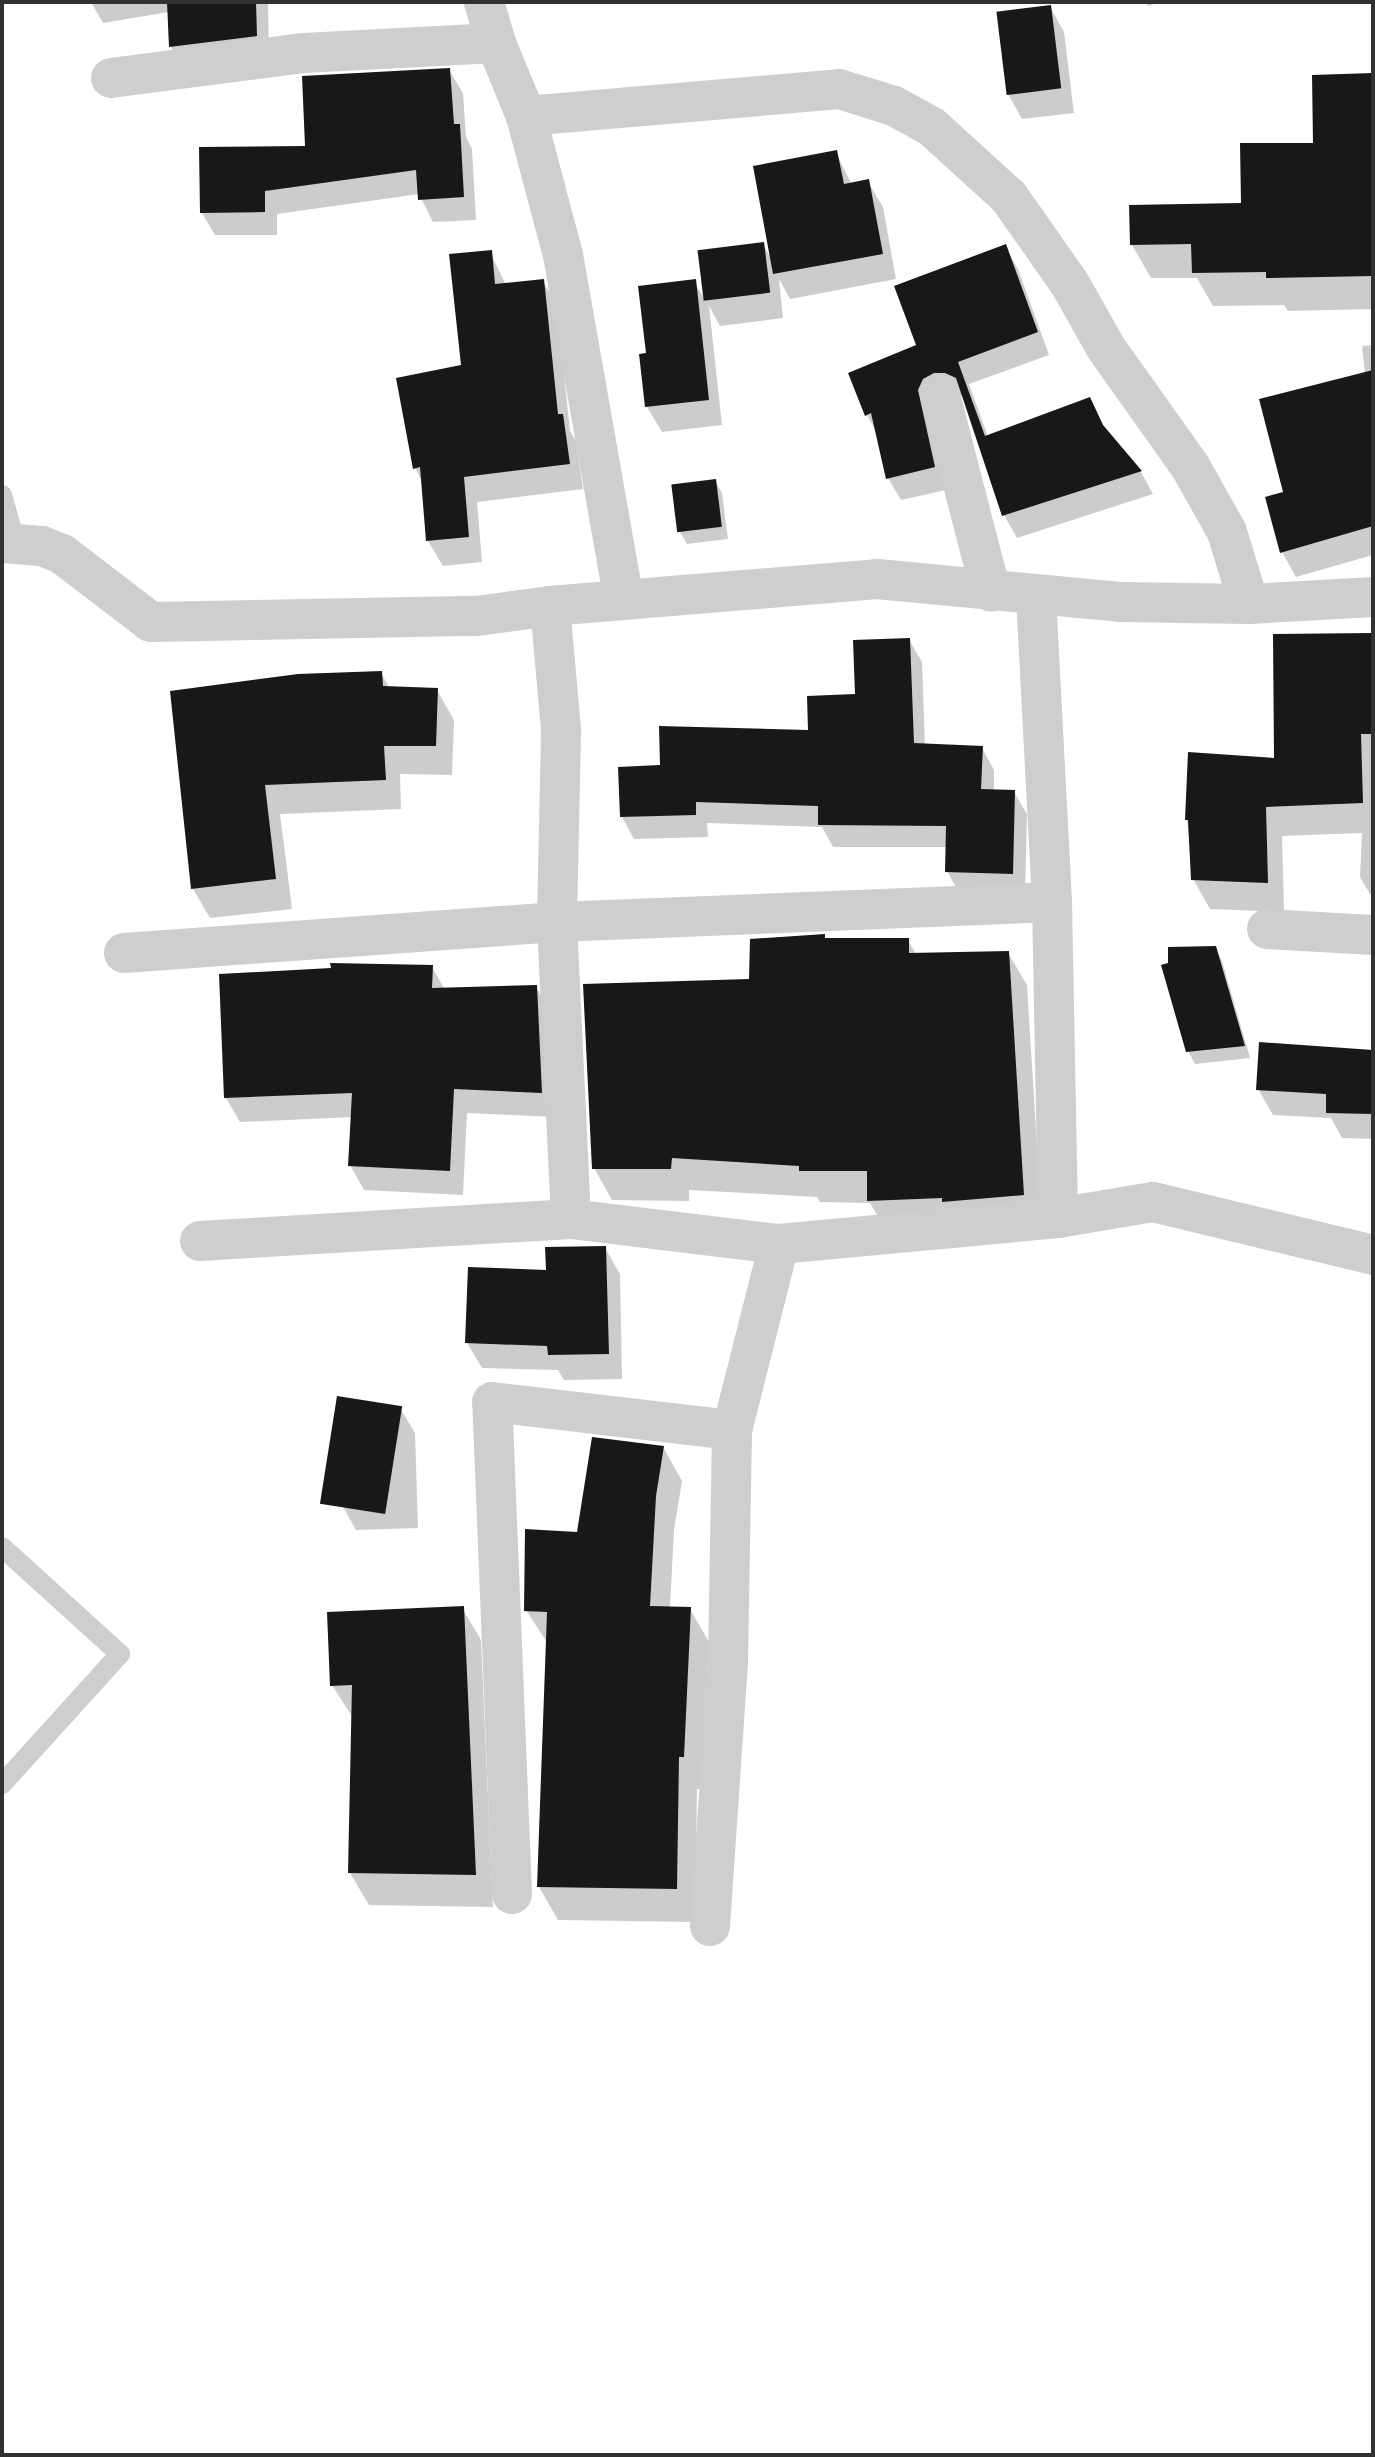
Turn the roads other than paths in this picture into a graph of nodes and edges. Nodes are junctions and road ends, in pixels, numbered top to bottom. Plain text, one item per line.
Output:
1 (484, 2) edge
2 (496, 43) junction
3 (111, 78) dead end
4 (526, 116) junction
5 (940, 395) dead end
6 (2, 495) edge
7 (9, 542) edge
8 (991, 592) junction
9 (1036, 596) junction
10 (1373, 597) edge
11 (624, 600) junction
12 (1249, 604) junction
13 (550, 606) junction
14 (1052, 902) junction
15 (557, 922) junction
16 (1267, 929) dead end
17 (1373, 935) edge
18 (124, 953) dead end
19 (1058, 1218) junction
20 (571, 1219) junction
21 (200, 1241) dead end
22 (779, 1244) junction
23 (1373, 1255) edge
24 (732, 1430) junction
25 (2, 1547) edge
26 (2, 1784) edge
27 (512, 1894) dead end
28 (710, 1926) dead end

1 - 2 street
2 - 3 street
2 - 4 street
4 - 11 street
4 - 12 street
5 - 8 street
6 - 7 lane
7 - 13 street
8 - 9 street
8 - 11 street
9 - 12 street
9 - 14 street
10 - 12 street
11 - 13 street
13 - 15 street
14 - 15 street
14 - 19 street
15 - 18 street
15 - 20 street
16 - 17 street
19 - 22 street
19 - 23 street
20 - 21 street
20 - 22 street
22 - 24 street
24 - 27 street
24 - 28 street
25 - 26 lane

